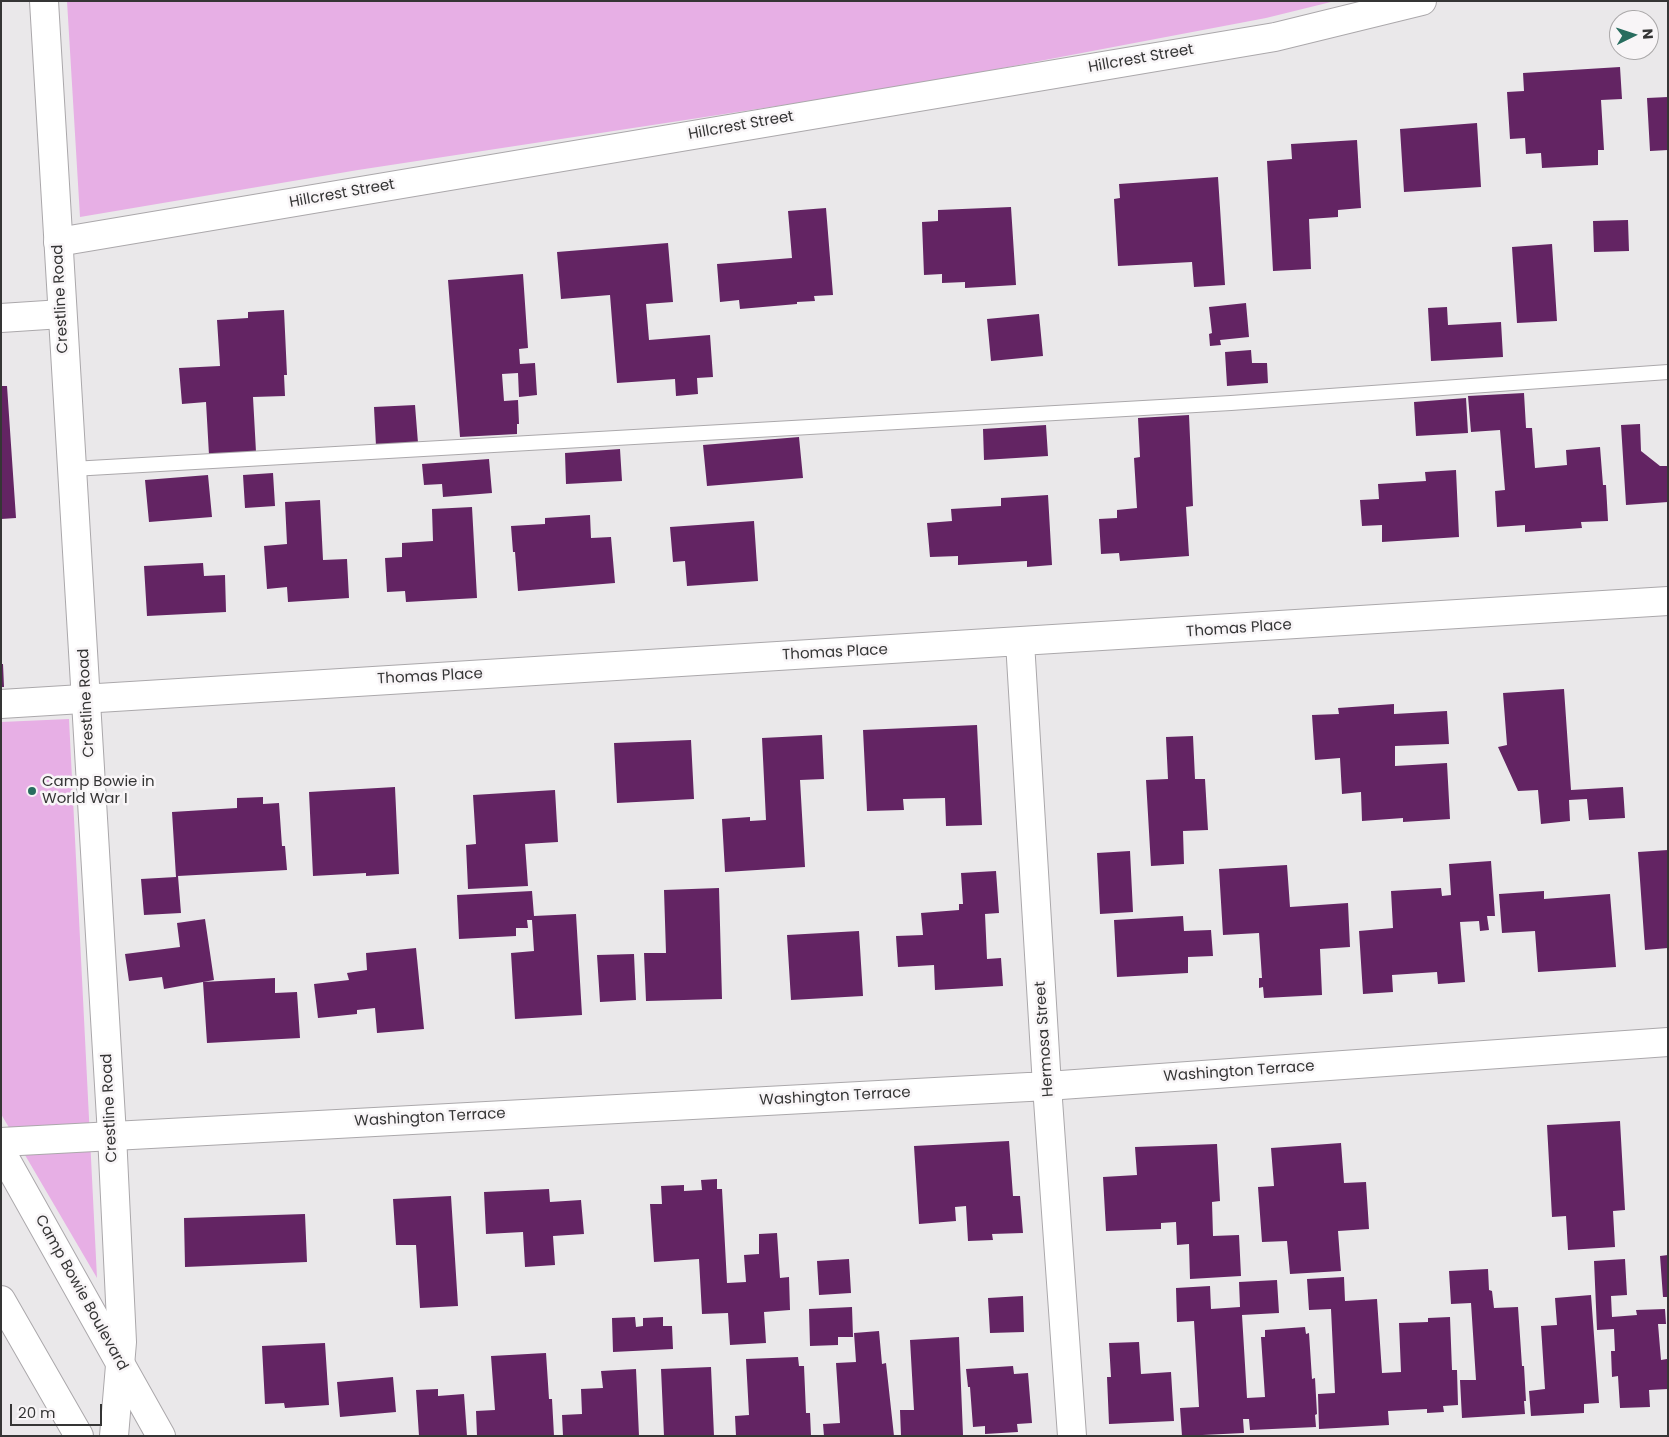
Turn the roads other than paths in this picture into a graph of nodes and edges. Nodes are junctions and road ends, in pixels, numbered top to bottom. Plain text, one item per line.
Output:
1 (44, 1) edge
2 (1422, 1) edge
3 (58, 242) junction
4 (62, 314) junction
5 (1, 318) edge
6 (1668, 372) edge
7 (72, 469) junction
8 (1668, 601) edge
9 (1020, 642) junction
10 (87, 698) junction
11 (1, 704) edge
12 (1668, 1042) edge
13 (1047, 1086) junction
14 (112, 1135) junction
15 (1, 1142) edge
16 (1, 1151) edge
17 (1, 1300) edge
18 (121, 1364) junction
19 (79, 1436) edge
20 (114, 1436) edge
21 (161, 1436) edge
22 (1072, 1436) edge

1 - 3 street, Crestline Road
2 - 3 street, Hillcrest Street
3 - 4 street, Crestline Road
4 - 5 street
4 - 7 street, Crestline Road
6 - 7 lane
7 - 10 street, Crestline Road
8 - 9 street, Thomas Place
9 - 10 street, Thomas Place
9 - 13 street, Hermosa Street
10 - 11 street, Thomas Place
10 - 14 street, Crestline Road
12 - 13 street, Washington Terrace
13 - 14 street, Washington Terrace
13 - 22 street, Hermosa Street
14 - 15 street, Washington Terrace
14 - 18 street, Crestline Road
16 - 18 street, Camp Bowie Boulevard
17 - 19 street
18 - 20 street, Crestline Road
18 - 21 street, Camp Bowie Boulevard

